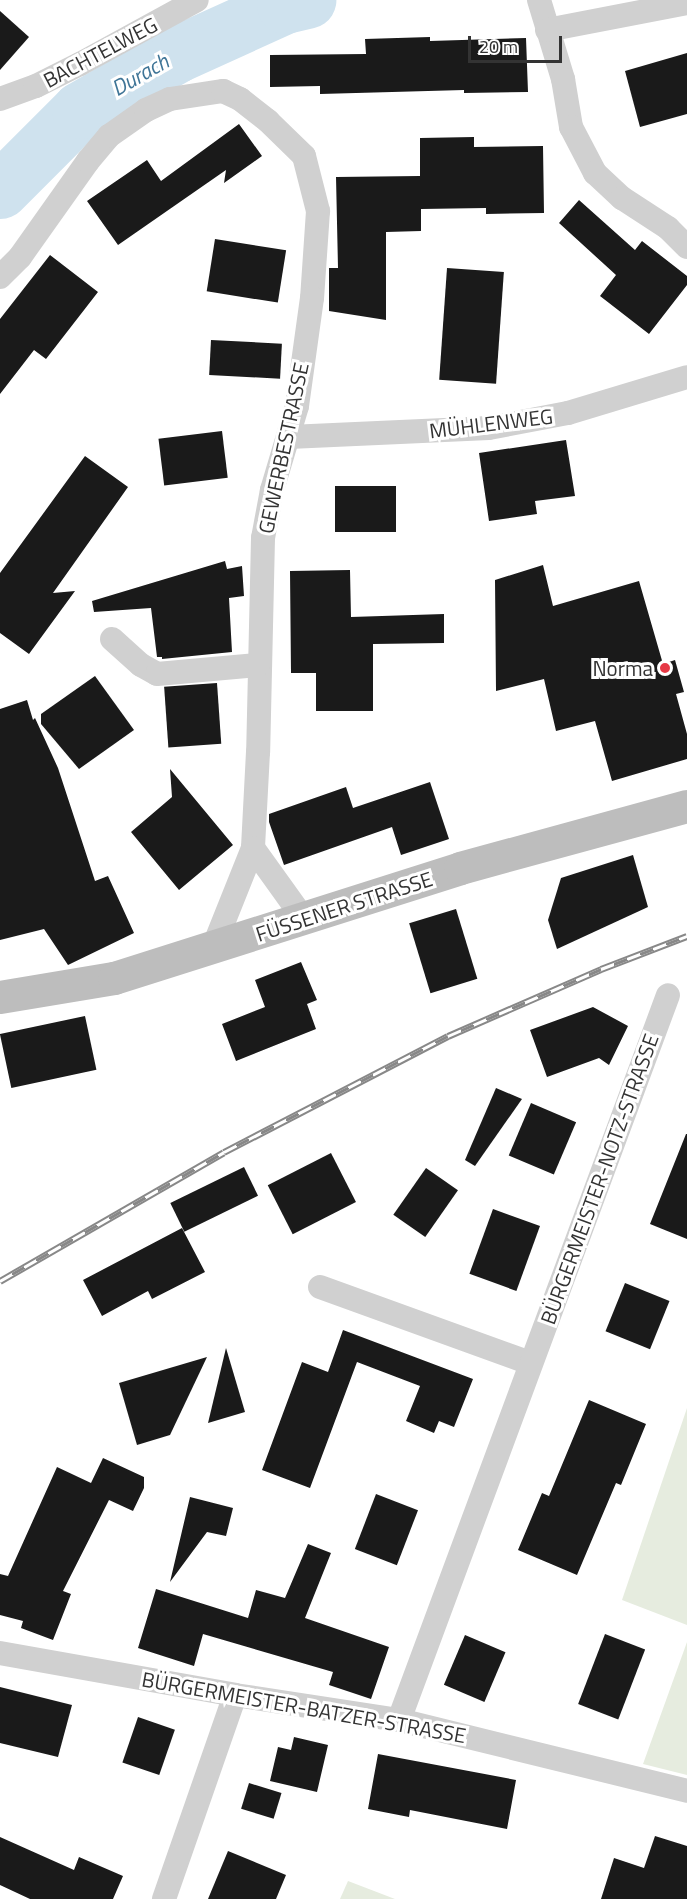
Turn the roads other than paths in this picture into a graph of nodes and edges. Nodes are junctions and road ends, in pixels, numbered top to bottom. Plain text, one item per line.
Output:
1 (197, 0) edge
2 (687, 3) edge
3 (543, 13) edge
4 (0, 99) edge
5 (687, 247) edge
6 (0, 278) edge
7 (687, 377) edge
8 (289, 437) junction
9 (112, 639) dead end
10 (258, 665) junction
11 (687, 806) edge
12 (254, 848) junction
13 (304, 919) junction
14 (213, 948) junction
15 (668, 994) dead end
16 (0, 997) edge
17 (320, 1287) dead end
18 (530, 1364) junction
19 (0, 1653) edge
20 (235, 1695) junction
21 (399, 1720) junction
22 (687, 1791) edge
23 (164, 1899) edge

1 - 4 street, BACHTELWEG
2 - 3 street
3 - 5 street
6 - 8 street, GEWERBESTRASSE
7 - 8 street, MÜHLENWEG
8 - 10 street, GEWERBESTRASSE
9 - 10 street
10 - 12 street, GEWERBESTRASSE
11 - 13 main road, FÜSSENER STRASSE
12 - 13 street
12 - 14 street, GEWERBESTRASSE
13 - 14 main road, FÜSSENER STRASSE
14 - 16 main road, FÜSSENER STRASSE
15 - 18 street, BÜRGERMEISTER-NOTZ-STRASSE
17 - 18 street
18 - 21 street, BÜRGERMEISTER-NOTZ-STRASSE
19 - 20 street, BÜRGERMEISTER-BATZER-STRASSE
20 - 21 street, BÜRGERMEISTER-BATZER-STRASSE
20 - 23 street
21 - 22 street, BÜRGERMEISTER-BATZER-STRASSE

